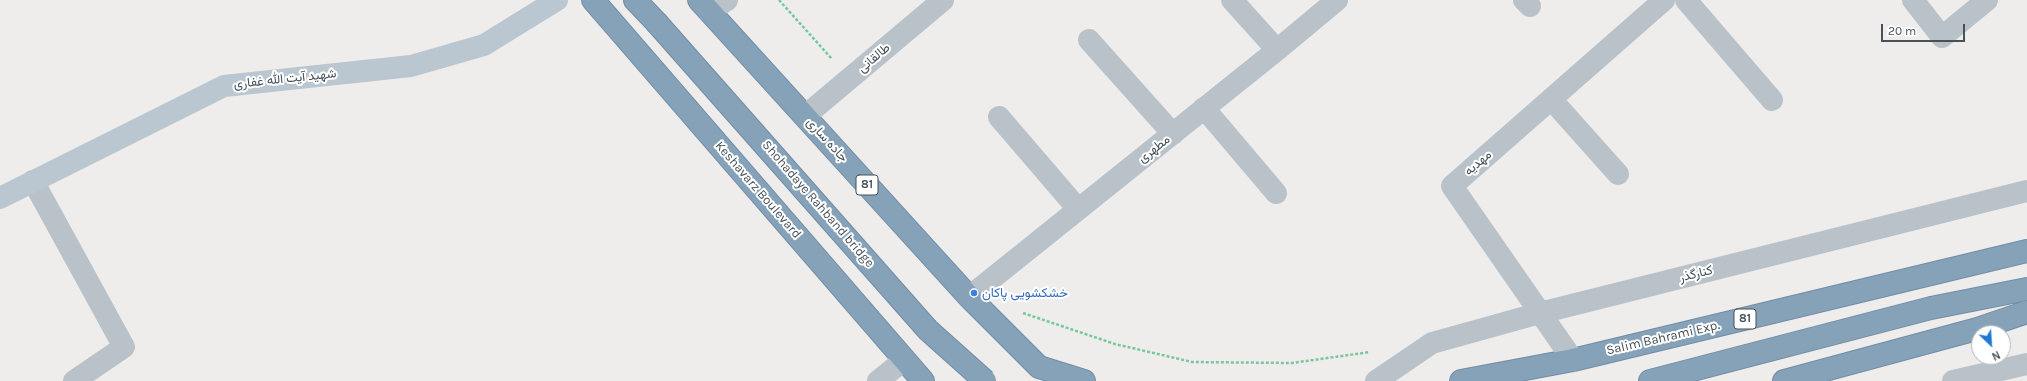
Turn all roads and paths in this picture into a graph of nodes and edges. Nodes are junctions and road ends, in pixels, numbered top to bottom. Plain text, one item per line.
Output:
1 (557, 0) edge
2 (593, 0) edge
3 (635, 0) edge
4 (778, 0) edge
5 (943, 0) edge
6 (1232, 0) edge
7 (1337, 0) edge
8 (1664, 0) edge
9 (1686, 0) edge
10 (1913, 0) edge
11 (1987, 0) edge
12 (712, 4) edge
13 (1089, 40) dead end
14 (1277, 50) junction
15 (850, 78) junction
16 (1551, 99) junction
17 (1772, 100) dead end
18 (1204, 108) junction
19 (805, 116) junction
20 (999, 117) dead end
21 (1173, 134) junction
22 (1618, 174) dead end
23 (33, 181) junction
24 (2027, 192) edge
25 (1276, 193) dead end
26 (0, 198) edge
27 (1078, 209) junction
28 (2027, 251) edge
29 (2027, 289) edge
30 (969, 297) junction
31 (2027, 312) edge
32 (1021, 313) dead end
33 (1540, 313) junction
34 (1378, 351) dead end
35 (904, 360) junction
36 (1573, 360) junction
37 (2027, 364) edge
38 (74, 381) edge
39 (878, 381) edge
40 (922, 381) edge
41 (985, 381) edge
42 (1084, 381) edge
43 (1376, 381) edge
44 (1461, 381) edge
45 (1650, 381) edge
46 (1784, 381) edge
47 (1952, 381) edge

1 - 23 street, شهید آیت الله غفاری
2 - 35 highway, Keshavarz Boulevard
3 - 41 highway, Shohadaye Rahband bridge, bridge
4 - 15 path
5 - 15 street, طالقانی
6 - 14 street
7 - 14 street, مطهری
8 - 16 street, مهدیه
9 - 17 street
10 - 11 street
12 - 19 highway, جاده ساری / 81
13 - 21 street
14 - 18 street, مطهری
15 - 19 street, طالقانی
16 - 22 street
16 - 33 street, مهدیه
18 - 21 street, مطهری
18 - 25 street
19 - 30 highway, جاده ساری / 81
20 - 27 street
21 - 27 street, مطهری
23 - 26 street, شهید آیت الله غفاری
23 - 38 street
24 - 33 street, کنارگذر
27 - 30 street, مطهری
28 - 36 highway, Salim Bahrami Exp. / 81
29 - 45 highway
30 - 42 highway, جاده ساری / 81
31 - 46 highway
32 - 34 path
33 - 36 street, مهدیه
33 - 43 street, کنارگذر
35 - 39 street
35 - 40 highway, Keshavarz Boulevard
36 - 44 highway, Salim Bahrami Exp. / 81
37 - 47 street

